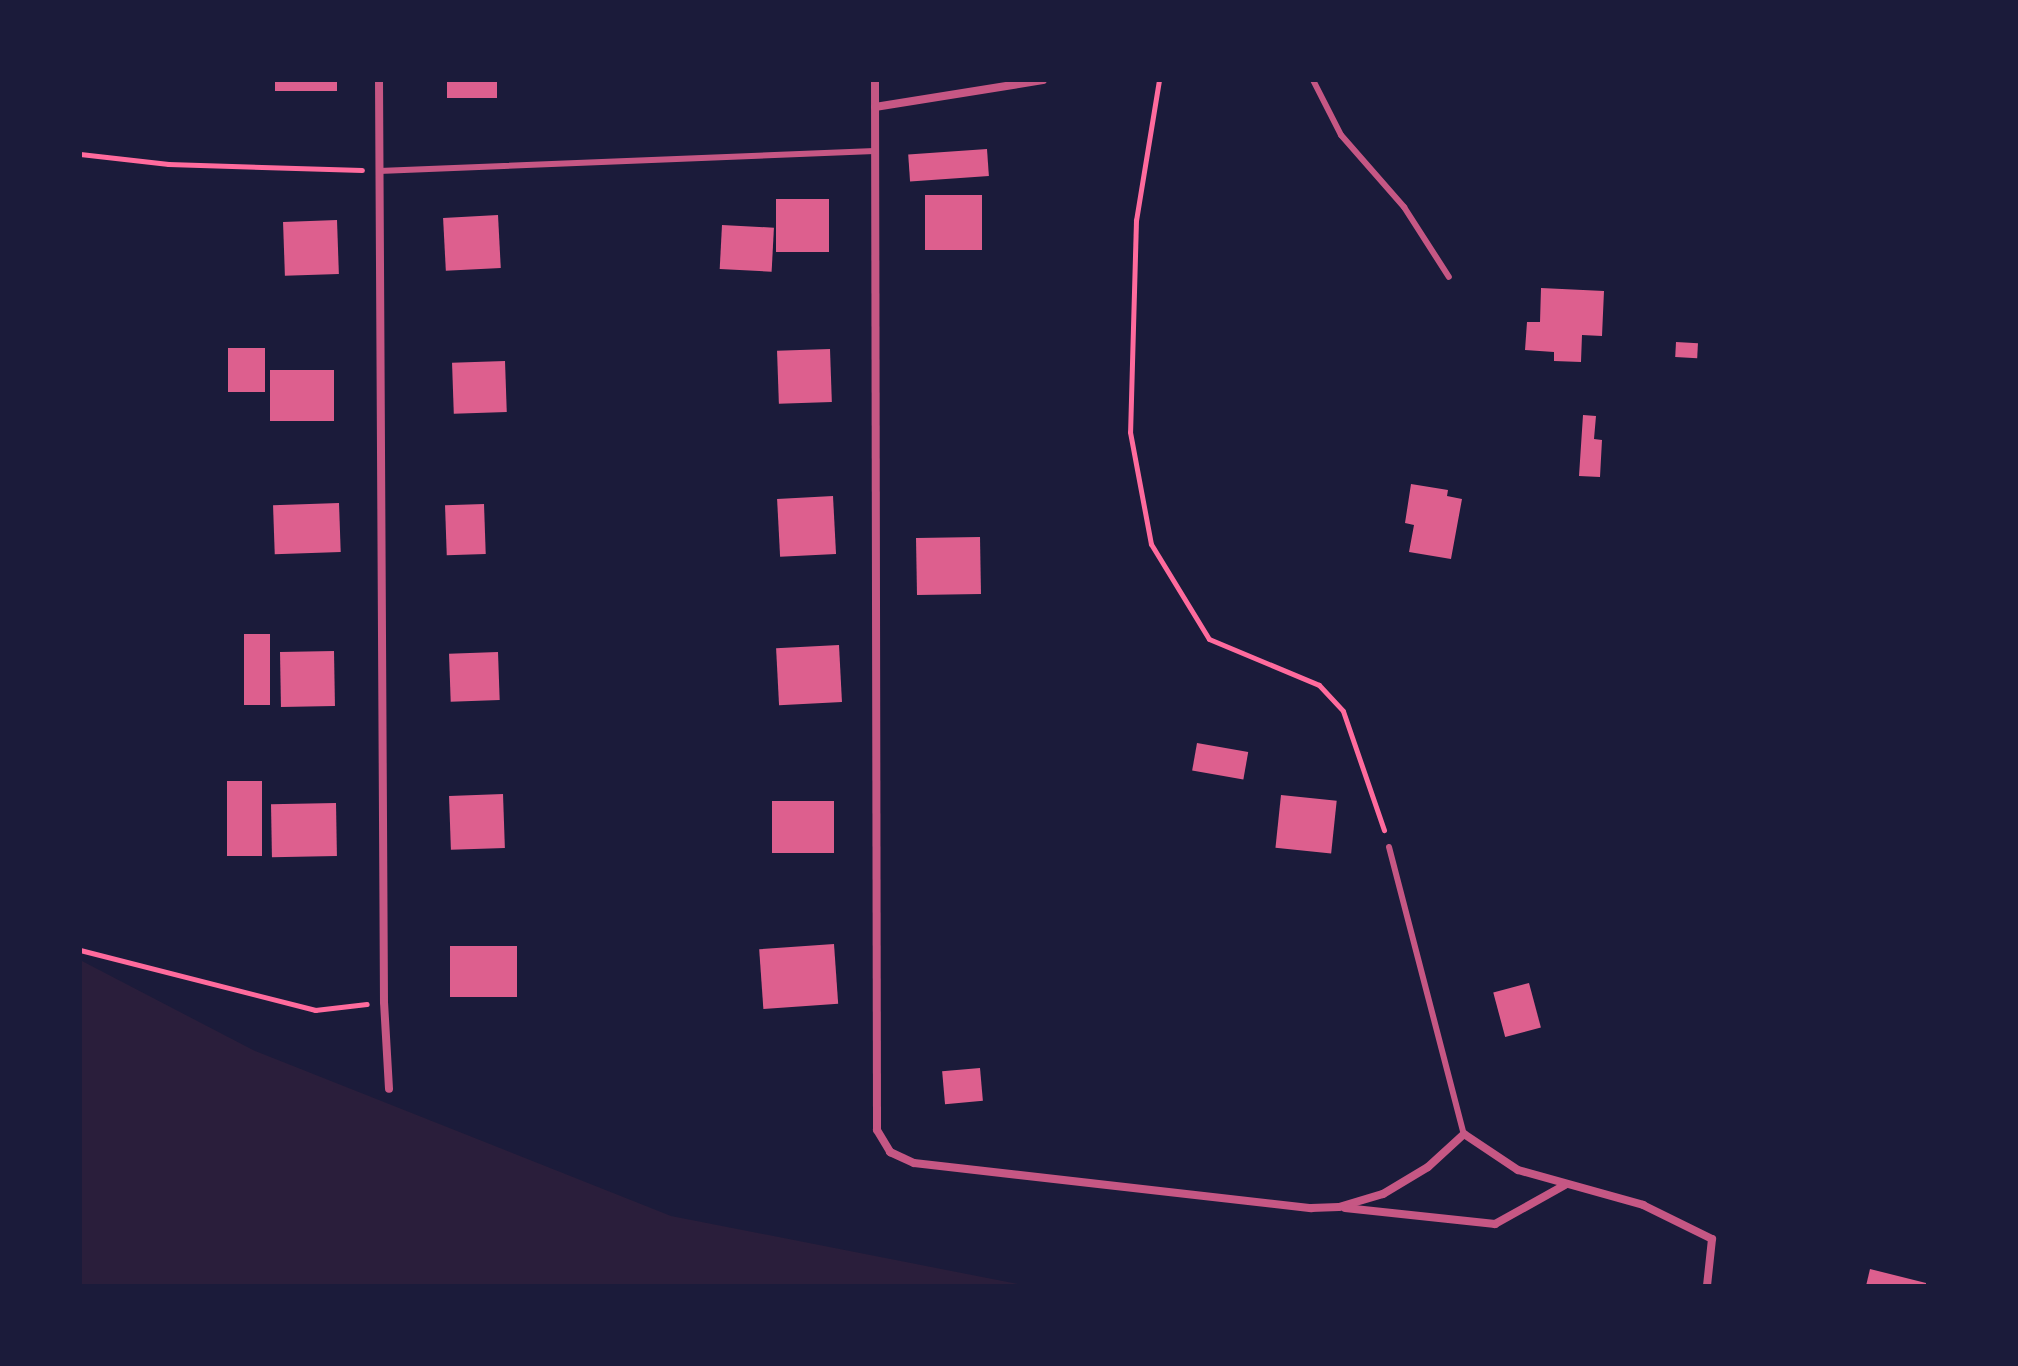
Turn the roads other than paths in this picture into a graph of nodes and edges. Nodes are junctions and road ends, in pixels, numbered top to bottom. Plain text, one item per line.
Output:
1 (379, 80) edge
2 (875, 80) edge
3 (1043, 80) edge
4 (1313, 80) edge
5 (875, 107) junction
6 (875, 151) junction
7 (379, 171) junction
8 (1449, 277) dead end
9 (1389, 847) road end
10 (389, 1089) dead end
11 (1464, 1134) junction
12 (1565, 1185) junction
13 (1339, 1207) junction
14 (1707, 1286) edge

1 - 7 street
2 - 5 street
3 - 5 street
4 - 8 lane
5 - 6 street
6 - 7 lane
6 - 13 street
7 - 10 street
9 - 11 lane
11 - 12 street
11 - 13 street
12 - 13 street
12 - 14 street

